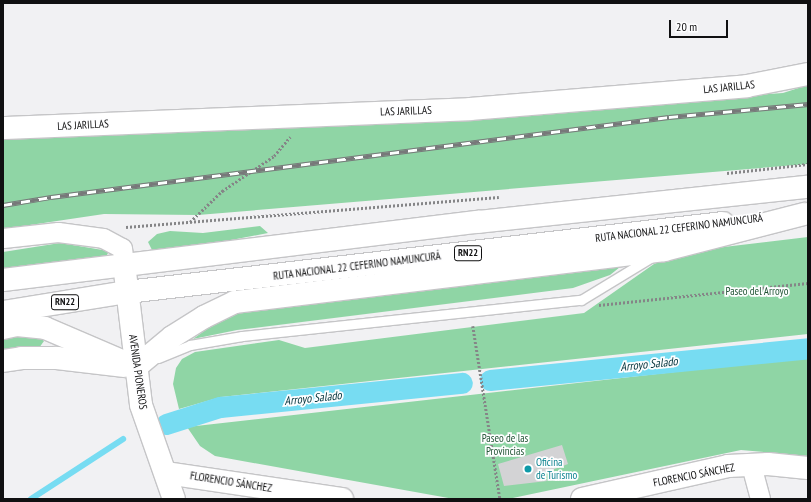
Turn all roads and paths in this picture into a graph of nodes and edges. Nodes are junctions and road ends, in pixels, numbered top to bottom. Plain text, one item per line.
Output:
1 (808, 74) edge
2 (302, 116) junction
3 (3, 128) edge
4 (808, 164) edge
5 (723, 173) dead end
6 (808, 187) edge
7 (506, 196) dead end
8 (806, 214) edge
9 (190, 223) junction
10 (120, 228) dead end
11 (3, 238) edge
12 (664, 250) junction
13 (124, 264) junction
14 (3, 280) edge
15 (808, 283) edge
16 (127, 292) junction
17 (581, 300) junction
18 (3, 312) edge
19 (472, 312) junction
20 (3, 328) edge
21 (3, 361) edge
22 (136, 367) junction
23 (751, 465) junction
24 (808, 468) edge
25 (166, 473) junction
26 (174, 499) edge
27 (342, 499) edge
28 (500, 499) edge
29 (582, 499) edge
30 (760, 499) edge

1 - 2 main road, LAS JARILLAS
2 - 3 main road, LAS JARILLAS
2 - 9 path
4 - 5 path
6 - 13 main road
7 - 9 path
8 - 12 main road
8 - 16 main road, RUTA NACIONAL 22 CEFERINO NAMUNCURÁ / RN22
9 - 10 path
11 - 13 street
12 - 17 lane
12 - 22 main road
13 - 14 main road
13 - 16 main road, AVENIDA PIONEROS
15 - 17 path
16 - 18 main road, RUTA NACIONAL 22 CEFERINO NAMUNCURÁ / RN22
16 - 22 main road, AVENIDA PIONEROS
17 - 19 lane
19 - 22 lane
19 - 28 path
20 - 22 main road
21 - 22 main road
22 - 25 main road, AVENIDA PIONEROS
23 - 24 main road, FLORENCIO SÁNCHEZ
23 - 29 main road, FLORENCIO SÁNCHEZ
23 - 30 street
25 - 26 main road, AVENIDA PIONEROS
25 - 27 main road, FLORENCIO SÁNCHEZ

